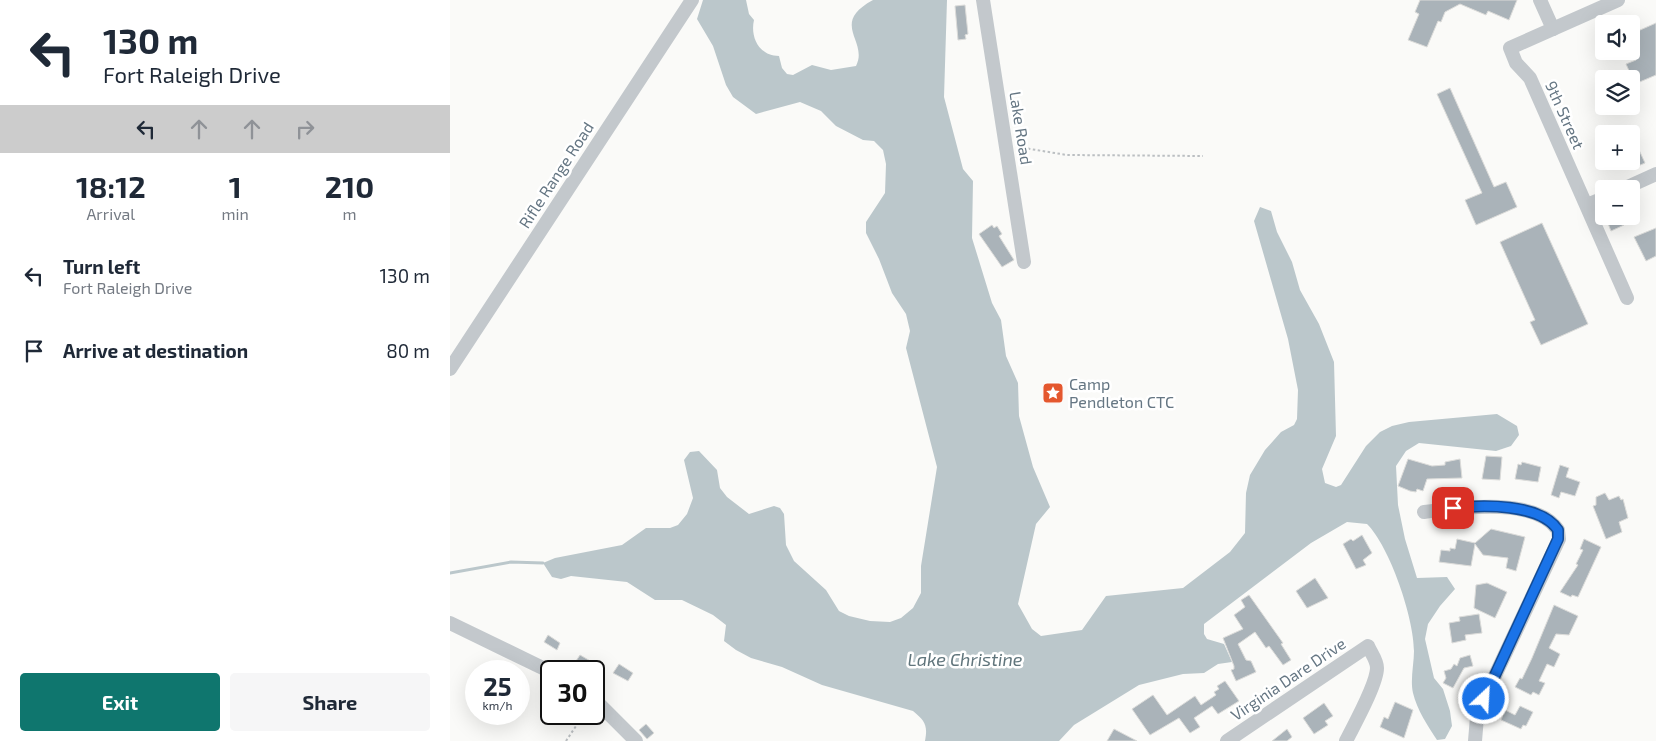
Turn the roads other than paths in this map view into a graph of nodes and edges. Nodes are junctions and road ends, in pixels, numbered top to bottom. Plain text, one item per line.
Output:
1 (692, 0) edge
2 (983, 0) edge
3 (1540, 0) edge
4 (1618, 0) edge
5 (1553, 29) junction
6 (1656, 174) edge
7 (1640, 182) edge
8 (1595, 202) edge
9 (1587, 205) junction
10 (1024, 262) dead end
11 (1627, 298) dead end
12 (450, 369) edge
13 (1424, 512) dead end
14 (450, 623) edge
15 (540, 667) edge
16 (605, 710) edge
17 (636, 741) edge
18 (1227, 741) edge
19 (1346, 741) edge
20 (1475, 741) edge

1 - 12 street, Rifle Range Road
2 - 10 street, Lake Road
3 - 5 street
4 - 5 street
5 - 9 street, 9th Street
6 - 7 street
8 - 9 street
9 - 11 street, 9th Street
13 - 20 street
14 - 15 street
16 - 17 street
18 - 19 street, Virginia Dare Drive

